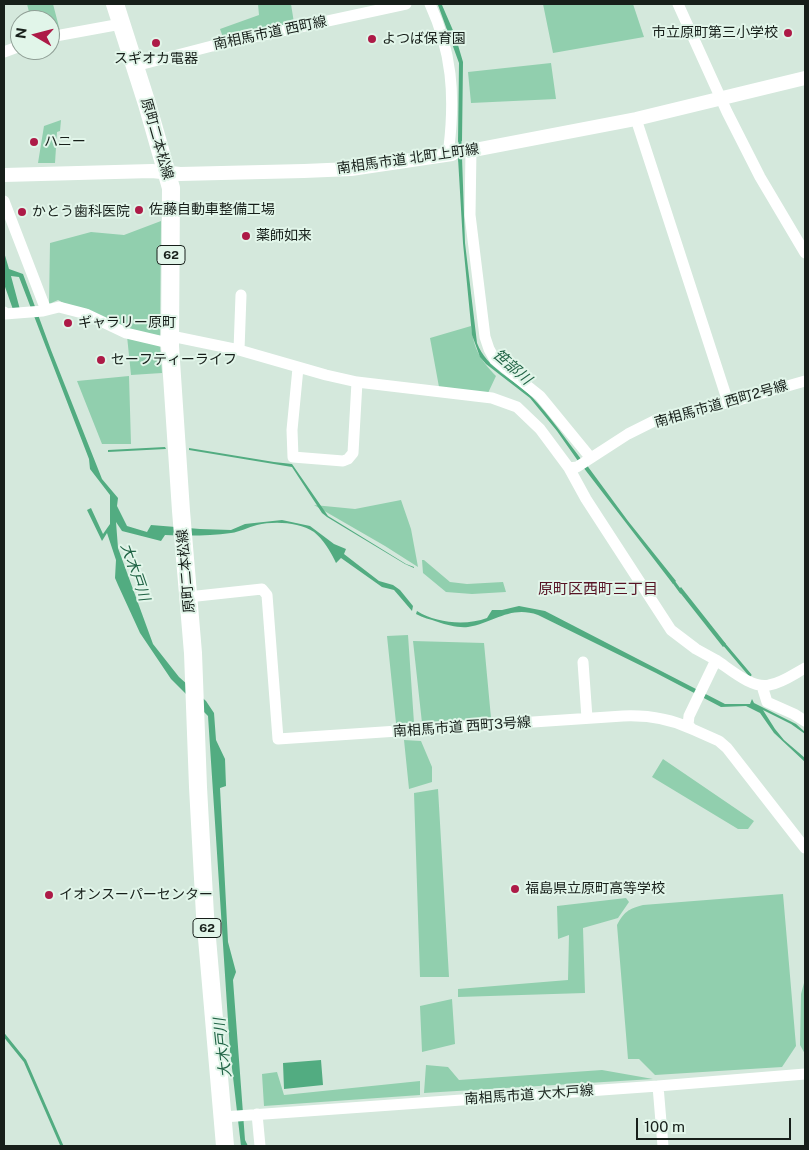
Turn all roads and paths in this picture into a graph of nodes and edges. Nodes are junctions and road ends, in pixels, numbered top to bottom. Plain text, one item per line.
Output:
1 (115, 4) edge
2 (406, 4) edge
3 (430, 4) edge
4 (678, 4) edge
5 (121, 24) junction
6 (60, 35) edge
7 (134, 66) junction
8 (805, 78) edge
9 (721, 100) junction
10 (636, 119) junction
11 (450, 151) junction
12 (470, 151) junction
13 (166, 173) junction
14 (4, 175) edge
15 (4, 201) edge
16 (805, 253) edge
17 (240, 294) dead end
18 (43, 310) junction
19 (5, 313) edge
20 (173, 339) junction
21 (239, 350) junction
22 (298, 368) junction
23 (805, 381) edge
24 (357, 382) junction
25 (728, 402) junction
26 (589, 458) junction
27 (573, 468) junction
28 (188, 596) junction
29 (716, 660) junction
30 (583, 662) dead end
31 (805, 668) edge
32 (762, 686) junction
33 (587, 718) junction
34 (805, 721) edge
35 (692, 729) junction
36 (805, 848) edge
37 (805, 1074) edge
38 (658, 1086) junction
39 (255, 1114) junction
40 (226, 1116) junction
41 (225, 1146) edge
42 (260, 1146) edge
43 (663, 1146) edge

1 - 5 main road, 原町二本松線 / 62
2 - 7 street, 南相馬市道 西町線
3 - 11 street
4 - 9 street
5 - 6 street
5 - 7 main road, 原町二本松線 / 62
7 - 13 main road, 原町二本松線 / 62
8 - 9 street, 南相馬市道 北町上町線
9 - 10 street, 南相馬市道 北町上町線
9 - 16 street
10 - 12 street, 南相馬市道 北町上町線
10 - 25 street
11 - 12 street, 南相馬市道 北町上町線
11 - 13 street, 南相馬市道 北町上町線
12 - 26 street
13 - 14 street, 南相馬市道 北町上町線
13 - 20 main road, 原町二本松線 / 62
15 - 18 street
17 - 21 street
18 - 19 street
18 - 20 street
20 - 21 street
20 - 28 main road, 原町二本松線 / 62
21 - 22 street
22 - 24 street
22 - 24 street
23 - 25 street, 南相馬市道 西町2号線
24 - 27 street
25 - 26 street, 南相馬市道 西町2号線
26 - 27 street, 南相馬市道 西町2号線
27 - 29 street
28 - 33 street, 南相馬市道 西町3号線
28 - 40 main road, 原町二本松線 / 62
29 - 32 street
29 - 35 street
30 - 33 street
31 - 32 street
32 - 34 street
33 - 35 street, 南相馬市道 西町3号線
35 - 36 street, 南相馬市道 西町3号線
37 - 38 street, 南相馬市道 大木戸線
38 - 39 street, 南相馬市道 大木戸線
38 - 43 street
39 - 40 street, 南相馬市道 大木戸線
39 - 42 street
40 - 41 main road, 原町二本松線 / 62

